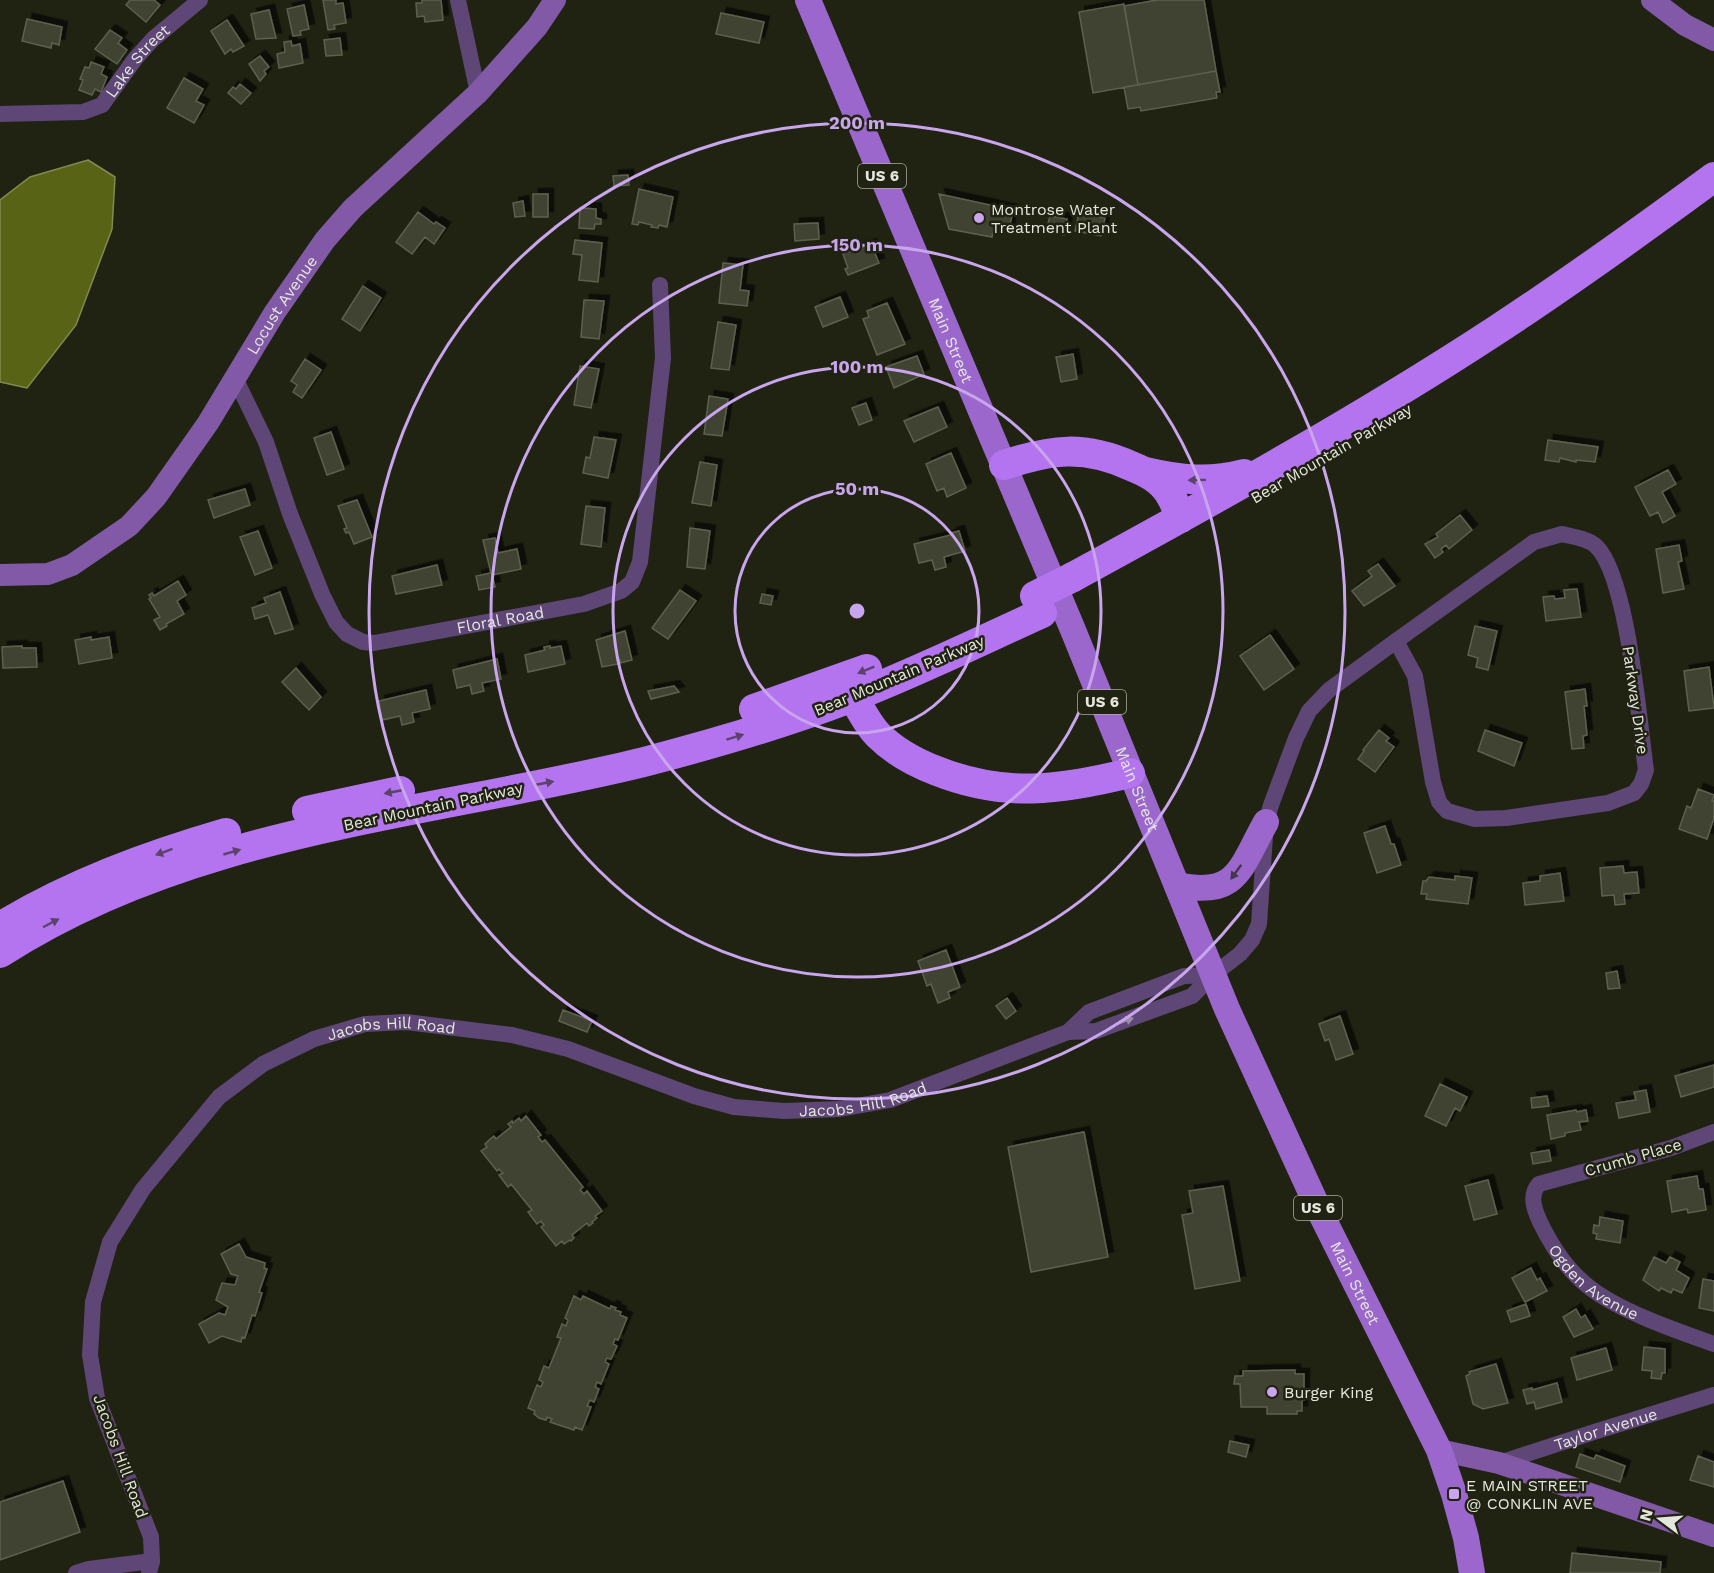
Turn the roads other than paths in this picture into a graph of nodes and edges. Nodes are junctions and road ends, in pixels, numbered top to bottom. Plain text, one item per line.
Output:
1 (200, 0) edge
2 (458, 0) edge
3 (555, 0) edge
4 (808, 0) edge
5 (1652, 0) edge
6 (1714, 40) edge
7 (478, 93) junction
8 (0, 114) edge
9 (1714, 177) edge
10 (1714, 200) edge
11 (660, 285) dead end
12 (235, 378) junction
13 (1004, 465) junction
14 (1275, 465) junction
15 (1143, 471) junction
16 (1182, 518) junction
17 (0, 575) edge
18 (1077, 586) junction
19 (1038, 605) junction
20 (1396, 641) junction
21 (853, 697) junction
22 (1130, 773) junction
23 (1266, 822) junction
24 (1177, 885) junction
25 (0, 927) edge
26 (0, 953) edge
27 (1214, 975) junction
28 (1714, 1132) edge
29 (1551, 1181) joint
30 (1714, 1344) edge
31 (1714, 1395) edge
32 (1439, 1450) junction
33 (1499, 1463) junction
34 (1714, 1536) edge
35 (151, 1567) edge
36 (76, 1573) edge
37 (1472, 1573) edge

1 - 8 street, Lake Street
2 - 7 street
3 - 7 street, Locust Avenue
4 - 13 main road, Main Street / US 6
5 - 6 street
7 - 12 street, Locust Avenue
9 - 14 highway, Bear Mountain Parkway
10 - 18 highway, Bear Mountain Parkway
11 - 12 street, Floral Road
12 - 17 street, Locust Avenue
13 - 15 highway
13 - 22 main road, Main Street / US 6
14 -> 15 highway
14 - 16 highway, Bear Mountain Parkway
15 - 16 highway
16 - 18 highway, Bear Mountain Parkway
18 - 19 highway, Bear Mountain Parkway, bridge
19 - 21 highway, Bear Mountain Parkway
19 -> 25 highway, Bear Mountain Parkway
20 - 20 street, Parkway Drive
20 - 23 street, Parkway Drive
21 - 22 highway
26 -> 21 highway, Bear Mountain Parkway
22 - 24 main road, Main Street / US 6
23 -> 24 main road
23 - 27 street, Parkway Drive
24 - 27 main road, Main Street / US 6
27 - 32 main road, Main Street / US 6
27 - 35 street, Jacobs Hill Road
28 - 29 street, Crumb Place
29 - 30 street, Ogden Avenue
31 - 33 street, Taylor Avenue
32 - 33 street
32 - 37 main road, Main Street / US 6
33 - 34 street
35 - 36 street, Jacobs Hill Road

